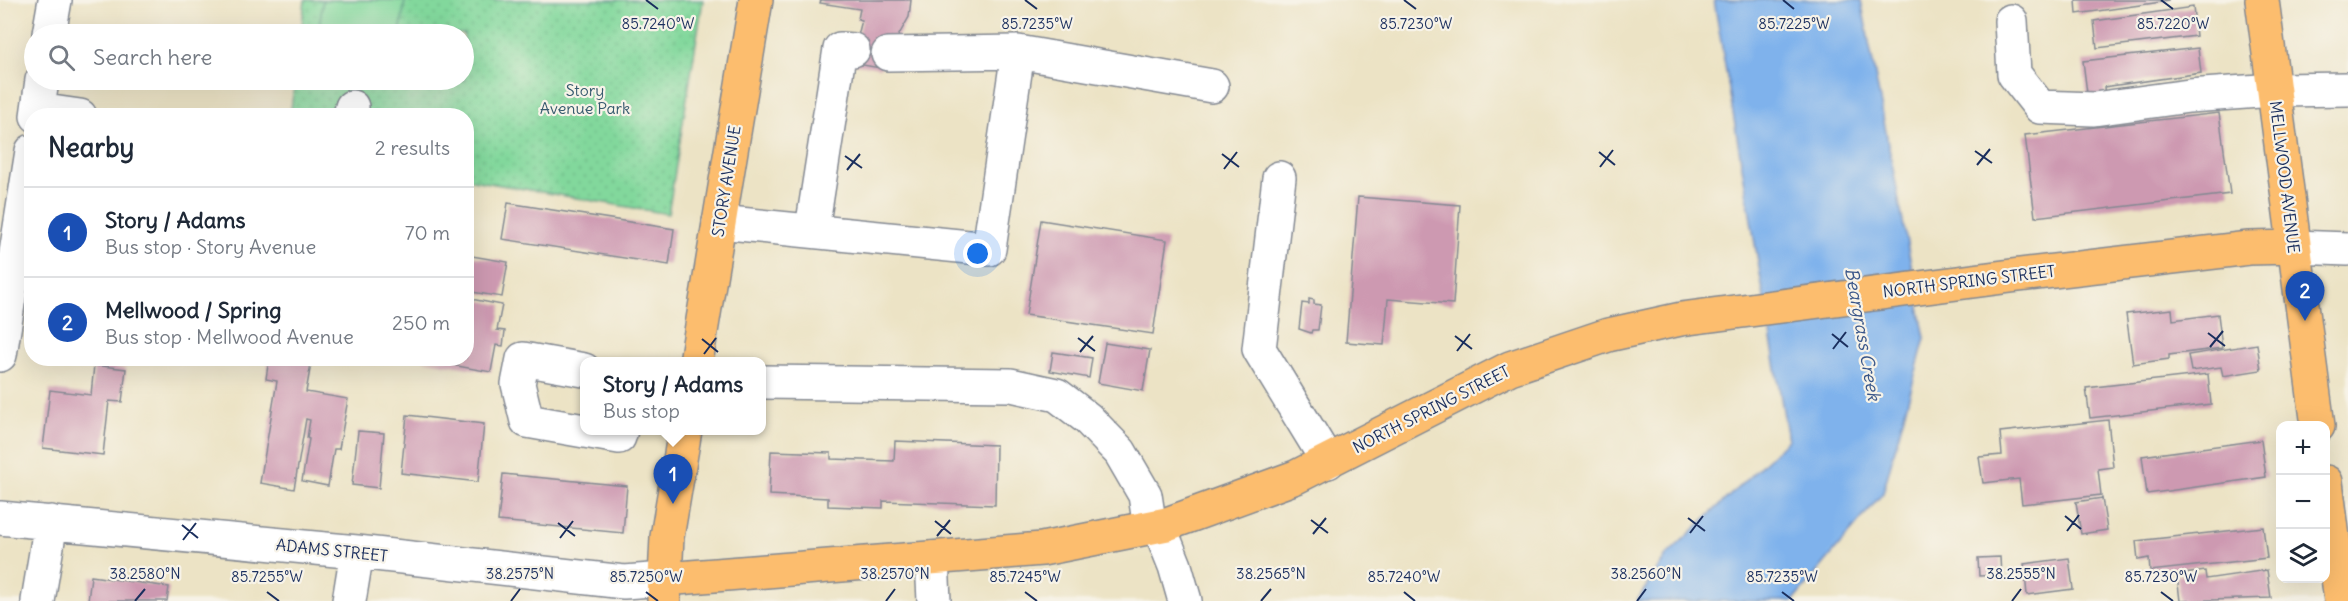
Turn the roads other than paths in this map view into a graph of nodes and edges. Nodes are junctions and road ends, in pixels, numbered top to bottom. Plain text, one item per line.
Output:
1 (55, 0) edge
2 (756, 0) edge
3 (2262, 0) edge
4 (2011, 21) dead end
5 (51, 24) edge
6 (853, 50) dead end
7 (1017, 52) junction
8 (888, 54) dead end
9 (1212, 86) dead end
10 (2348, 89) edge
11 (2274, 90) junction
12 (39, 102) edge
13 (57, 108) edge
14 (1279, 178) dead end
15 (24, 202) edge
16 (719, 222) junction
17 (812, 229) junction
18 (2294, 247) junction
19 (2348, 249) edge
20 (0, 355) edge
21 (697, 357) edge
22 (580, 369) edge
23 (766, 382) edge
24 (2317, 421) edge
25 (580, 430) edge
26 (684, 435) edge
27 (1328, 462) junction
28 (0, 518) edge
29 (2330, 519) edge
30 (51, 522) junction
31 (1154, 527) junction
32 (357, 552) junction
33 (932, 558) junction
34 (664, 590) edge
35 (39, 601) edge
36 (349, 601) edge
37 (934, 601) edge
38 (1185, 601) edge
39 (2341, 601) edge

1 - 5 street
2 - 16 main road, STORY AVENUE
3 - 11 main road, MELLWOOD AVENUE
4 - 11 street
6 - 17 street
7 - 8 street
7 - 9 street
7 - 17 street
10 - 11 street
11 - 18 main road, MELLWOOD AVENUE
12 - 13 street
14 - 27 street
15 - 20 street
16 - 17 street
16 - 21 main road, STORY AVENUE
18 - 19 street, NORTH SPRING STREET
18 - 24 main road, MELLWOOD AVENUE
18 - 27 main road, NORTH SPRING STREET
22 - 25 street
23 - 31 street
26 - 34 main road
27 - 31 main road, NORTH SPRING STREET
28 - 30 street, ADAMS STREET
29 - 39 main road
30 - 32 street, ADAMS STREET
30 - 35 street
31 - 33 main road, NORTH SPRING STREET
31 - 38 street
32 - 34 street, ADAMS STREET
32 - 36 street
33 - 34 main road, NORTH SPRING STREET
33 - 37 street

